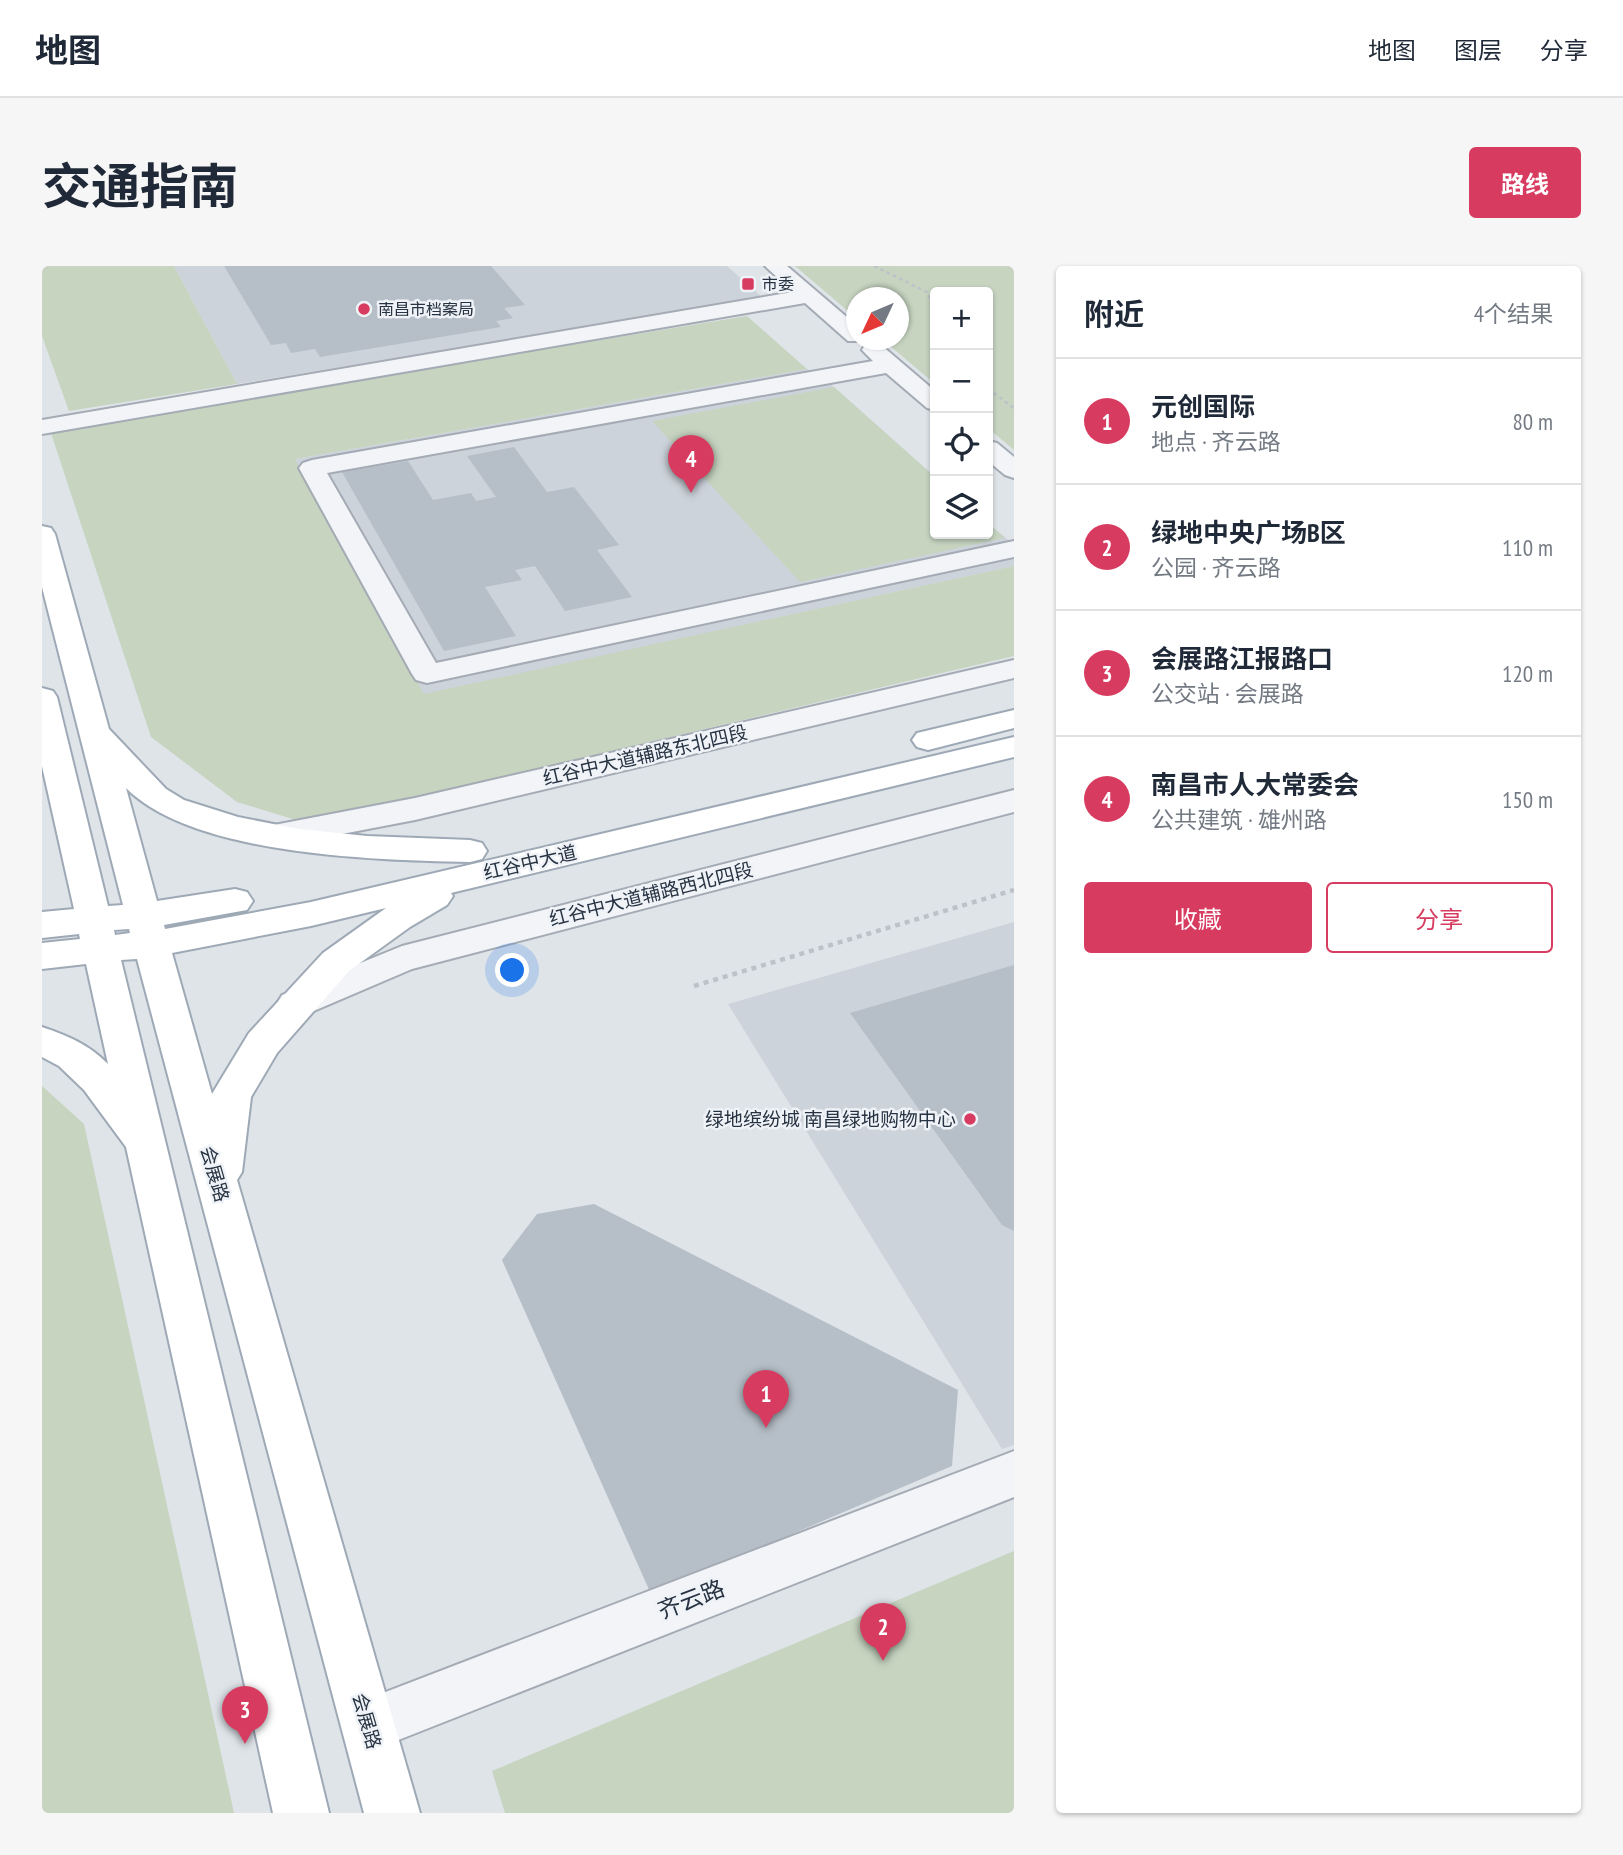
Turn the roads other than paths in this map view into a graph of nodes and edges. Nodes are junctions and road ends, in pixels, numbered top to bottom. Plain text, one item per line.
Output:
1 (775, 266) edge
2 (810, 296) junction
3 (846, 327) edge
4 (873, 350) edge
5 (891, 365) junction
6 (930, 399) edge
7 (42, 427) edge
8 (993, 452) edge
9 (1014, 470) edge
10 (42, 534) edge
11 (1014, 548) edge
12 (1014, 669) edge
13 (1014, 719) edge
14 (45, 724) edge
15 (93, 727) junction
16 (1014, 747) edge
17 (1014, 801) edge
18 (274, 836) junction
19 (471, 864) junction
20 (42, 925) edge
21 (147, 930) junction
22 (99, 935) junction
23 (42, 956) edge
24 (295, 1005) junction
25 (42, 1042) edge
26 (148, 1148) junction
27 (219, 1188) junction
28 (1014, 1474) edge
29 (368, 1725) junction
30 (301, 1813) edge
31 (392, 1813) edge

1 - 2 street
2 - 3 street
2 - 7 street
4 - 5 street
5 - 6 street
5 - 11 street
8 - 9 street
10 - 15 main road, 会展路
12 - 18 street, 红谷中大道辅路东北四段
13 - 19 main road, 红谷中大道
14 - 22 main road
15 - 18 main road
15 - 21 main road, 会展路
16 - 19 main road, 红谷中大道
17 - 24 street, 红谷中大道辅路西北四段
18 - 19 main road
19 - 21 main road, 红谷中大道
19 - 24 main road
20 - 22 main road, 红谷中大道
21 - 22 main road, 红谷中大道
21 - 27 main road, 会展路
22 - 23 main road, 红谷中大道
22 - 26 main road
24 - 27 main road
25 - 26 main road
26 - 30 main road
27 - 29 main road, 会展路
28 - 29 street, 齐云路
29 - 31 main road, 会展路

